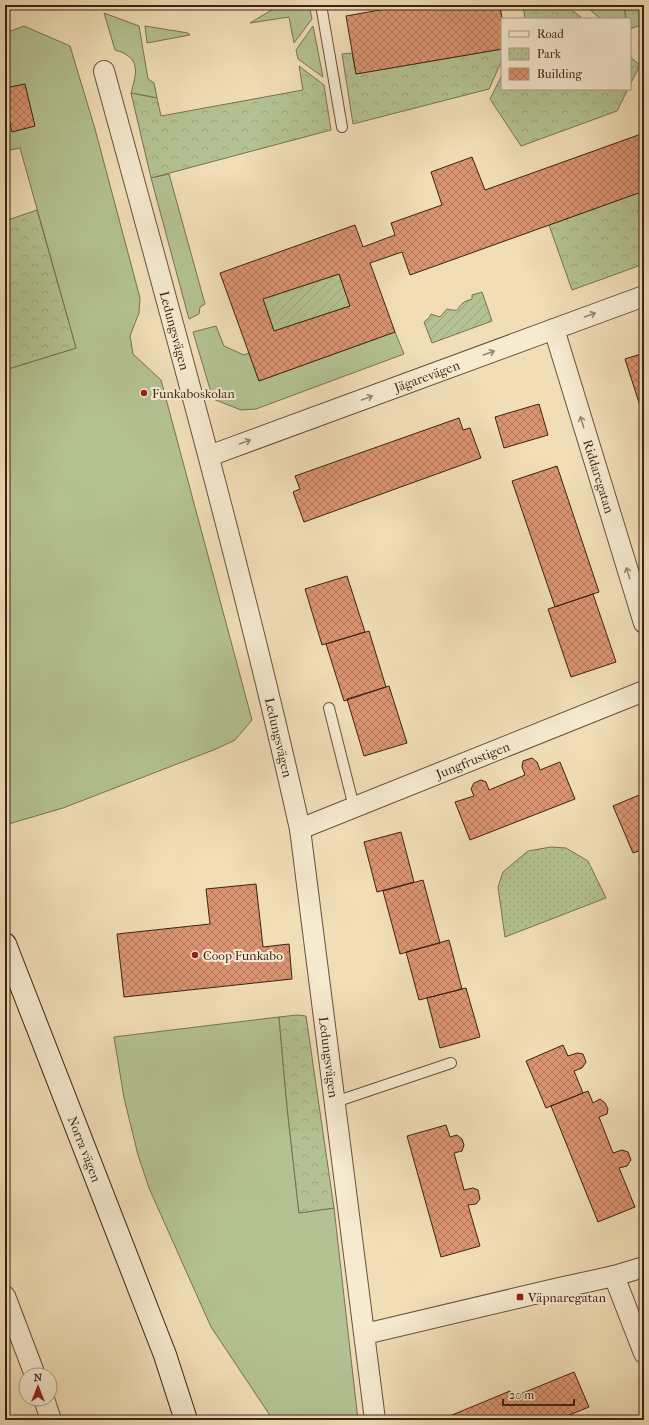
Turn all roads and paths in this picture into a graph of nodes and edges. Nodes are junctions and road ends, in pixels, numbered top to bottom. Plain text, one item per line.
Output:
1 (321, 5) edge
2 (104, 71) dead end
3 (342, 127) dead end
4 (644, 296) edge
5 (554, 329) junction
6 (209, 456) junction
7 (644, 623) edge
8 (644, 691) edge
9 (329, 708) dead end
10 (354, 807) junction
11 (300, 829) junction
12 (5, 944) edge
13 (451, 1063) dead end
14 (336, 1102) junction
15 (644, 1267) edge
16 (614, 1276) junction
17 (5, 1296) edge
18 (365, 1334) junction
19 (644, 1353) edge
20 (165, 1355) junction
21 (32, 1367) edge
22 (47, 1407) edge
23 (52, 1420) edge
24 (186, 1420) edge
25 (197, 1420) edge
26 (375, 1420) edge

1 - 3 lane
2 - 6 street, Ledungsvägen
5 -> 4 street, Jägarevägen
6 -> 5 street, Jägarevägen
7 -> 5 street, Riddaregatan
6 - 11 street, Ledungsvägen
8 - 10 street, Jungfrustigen
9 - 10 lane
10 - 11 street, Jungfrustigen
11 - 14 street, Ledungsvägen
12 - 20 main road, Norra vägen
13 - 14 lane
14 - 18 street, Ledungsvägen
15 - 16 street
16 - 18 street
16 - 19 street
17 - 21 street
18 - 26 street, Ledungsvägen
20 - 24 main road, Norra vägen
20 - 25 main road, Norra vägen
22 - 23 street

